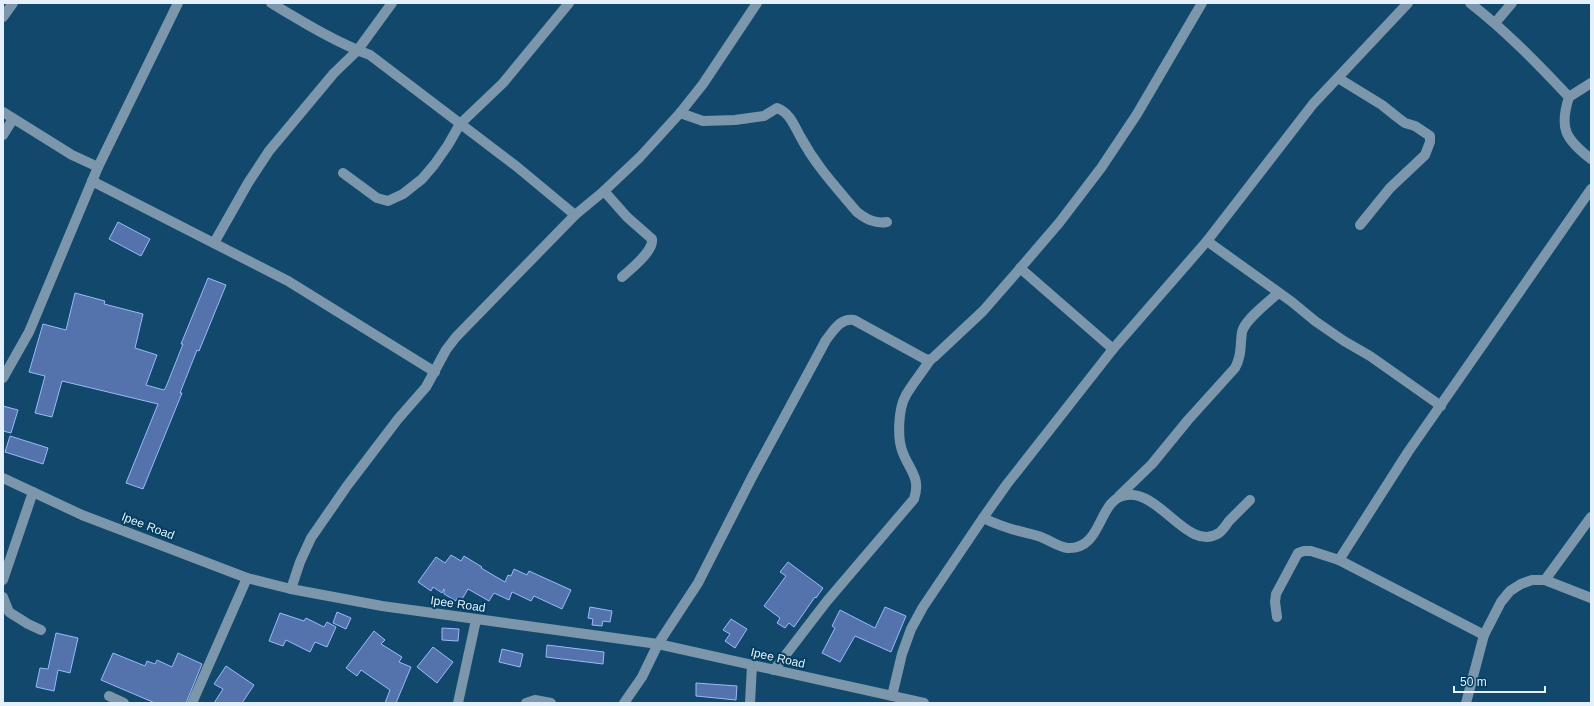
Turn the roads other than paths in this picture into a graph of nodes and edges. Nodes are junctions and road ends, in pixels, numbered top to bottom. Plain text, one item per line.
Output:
1 (13, 3) edge
2 (178, 3) edge
3 (271, 3) edge
4 (392, 3) edge
5 (569, 3) edge
6 (757, 3) edge
7 (1202, 3) edge
8 (1408, 3) edge
9 (1470, 3) edge
10 (1512, 3) edge
11 (3, 17) edge
12 (1495, 23) junction
13 (357, 51) junction
14 (1338, 78) junction
15 (1591, 83) edge
16 (1569, 97) junction
17 (3, 112) edge
18 (680, 113) junction
19 (13, 119) junction
20 (460, 124) junction
21 (3, 135) edge
22 (1591, 158) edge
23 (98, 167) junction
24 (343, 173) dead end
25 (92, 181) junction
26 (1591, 189) edge
27 (604, 191) junction
28 (575, 215) junction
29 (887, 222) dead end
30 (1360, 225) dead end
31 (1207, 241) junction
32 (214, 243) junction
33 (1020, 268) junction
34 (622, 278) dead end
35 (1278, 293) junction
36 (1113, 350) junction
37 (930, 360) junction
38 (435, 372) junction
39 (3, 378) edge
40 (1441, 406) junction
41 (3, 478) edge
42 (33, 492) junction
43 (1120, 496) junction
44 (1250, 500) dead end
45 (1591, 517) edge
46 (983, 518) junction
47 (1339, 560) junction
48 (247, 578) junction
49 (3, 580) edge
50 (1545, 580) junction
51 (291, 589) junction
52 (3, 597) edge
53 (1591, 598) edge
54 (1277, 617) dead end
55 (476, 620) junction
56 (41, 630) dead end
57 (1484, 635) junction
58 (658, 644) junction
59 (752, 665) junction
60 (774, 670) junction
61 (109, 696) dead end
62 (892, 696) junction
63 (124, 703) edge
64 (192, 703) edge
65 (458, 703) edge
66 (526, 703) edge
67 (551, 703) edge
68 (624, 703) edge
69 (750, 703) edge
70 (924, 703) edge
71 (1466, 703) edge

1 - 11 street
2 - 23 street
3 - 13 street
4 - 13 street
5 - 20 street
6 - 18 street
7 - 33 street
8 - 14 street
9 - 12 street
10 - 12 street
12 - 16 street
13 - 20 street
13 - 32 street
14 - 30 street
14 - 31 street
15 - 16 street
16 - 22 street
17 - 19 street
18 - 27 street
18 - 29 street
19 - 21 street
19 - 23 street
20 - 24 street
20 - 28 street
23 - 25 street
25 - 32 street
25 - 39 street
26 - 40 street
27 - 28 street
27 - 34 street
28 - 38 street
31 - 35 street
31 - 36 street
32 - 38 street
33 - 36 street
33 - 37 street
35 - 40 street
35 - 43 street
36 - 46 street
37 - 58 street
37 - 60 street
38 - 51 street
40 - 47 street
41 - 42 street, Ipee Road
42 - 48 street, Ipee Road
42 - 49 street
43 - 44 street
43 - 46 street
45 - 50 street
46 - 62 street
47 - 54 street
47 - 57 street
48 - 51 street, Ipee Road
48 - 64 street
50 - 53 street
50 - 57 street
51 - 55 street, Ipee Road
52 - 56 street
55 - 58 street, Ipee Road
55 - 65 street
57 - 71 street
58 - 59 street, Ipee Road
58 - 68 street
59 - 60 street, Ipee Road
59 - 69 street
60 - 62 street, Ipee Road
61 - 63 street
62 - 70 street, Ipee Road
66 - 67 street

